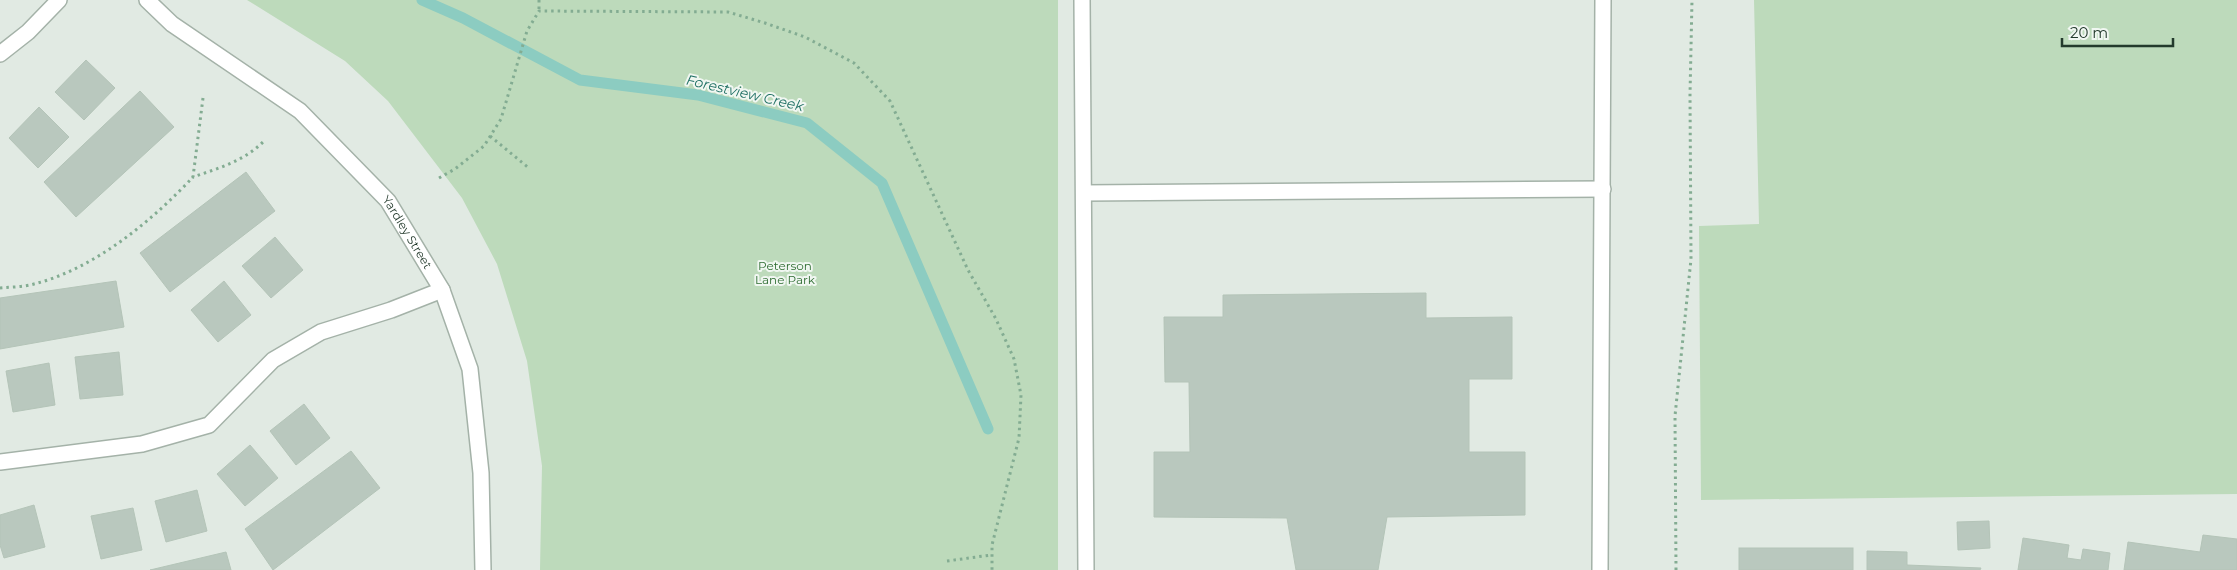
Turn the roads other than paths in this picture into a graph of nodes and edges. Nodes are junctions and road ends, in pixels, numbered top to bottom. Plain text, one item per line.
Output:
1 (59, 0) edge
2 (148, 0) edge
3 (1082, 0) edge
4 (1603, 0) edge
5 (0, 54) edge
6 (1603, 189) junction
7 (1084, 193) junction
8 (442, 290) junction
9 (0, 462) edge
10 (483, 570) edge
11 (1086, 570) edge
12 (1600, 570) edge

1 - 5 street
2 - 8 street, Yardley Street
3 - 7 street
4 - 6 street
6 - 7 street
6 - 12 street
7 - 11 street
8 - 9 street
8 - 10 street, Yardley Street

